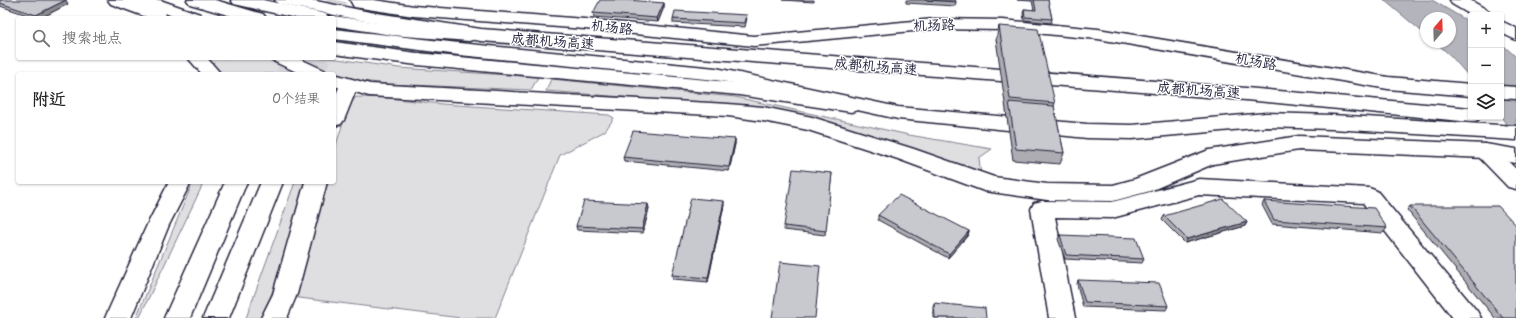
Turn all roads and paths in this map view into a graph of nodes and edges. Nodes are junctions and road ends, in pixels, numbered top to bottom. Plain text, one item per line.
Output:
1 (117, 0) edge
2 (144, 0) edge
3 (196, 0) edge
4 (240, 0) edge
5 (284, 0) edge
6 (358, 0) edge
7 (1458, 0) edge
8 (397, 5) edge
9 (1478, 12) edge
10 (161, 16) edge
11 (188, 16) edge
12 (250, 16) edge
13 (311, 16) edge
14 (336, 21) edge
15 (1504, 28) edge
16 (481, 35) junction
17 (1516, 35) edge
18 (336, 45) edge
19 (199, 60) edge
20 (286, 60) edge
21 (210, 72) edge
22 (313, 72) edge
23 (342, 82) edge
24 (1468, 89) edge
25 (1504, 92) edge
26 (1516, 93) edge
27 (336, 110) edge
28 (1468, 115) edge
29 (1507, 125) edge
30 (1485, 151) junction
31 (1516, 156) edge
32 (1516, 182) edge
33 (179, 184) edge
34 (235, 184) edge
35 (271, 184) edge
36 (315, 184) edge
37 (118, 318) edge
38 (177, 318) edge
39 (216, 318) edge
40 (274, 318) edge
41 (1062, 318) edge
42 (1468, 318) edge

1 - 10 main road
2 - 11 main road
3 - 12 main road
4 - 13 main road
5 - 16 main road, 成都机场高速
6 - 8 street, 机场路
7 - 9 street
8 - 24 street, 机场路
14 - 16 main road
15 - 17 street
16 - 28 main road, 成都机场高速
18 - 29 main road, 成都机场高速
19 - 21 street
20 - 22 main road
23 - 27 street
23 - 30 main road
25 - 26 street
30 - 31 main road
30 - 32 street
33 - 37 street
34 - 38 main road
35 - 39 main road
36 - 40 street
41 - 42 street

